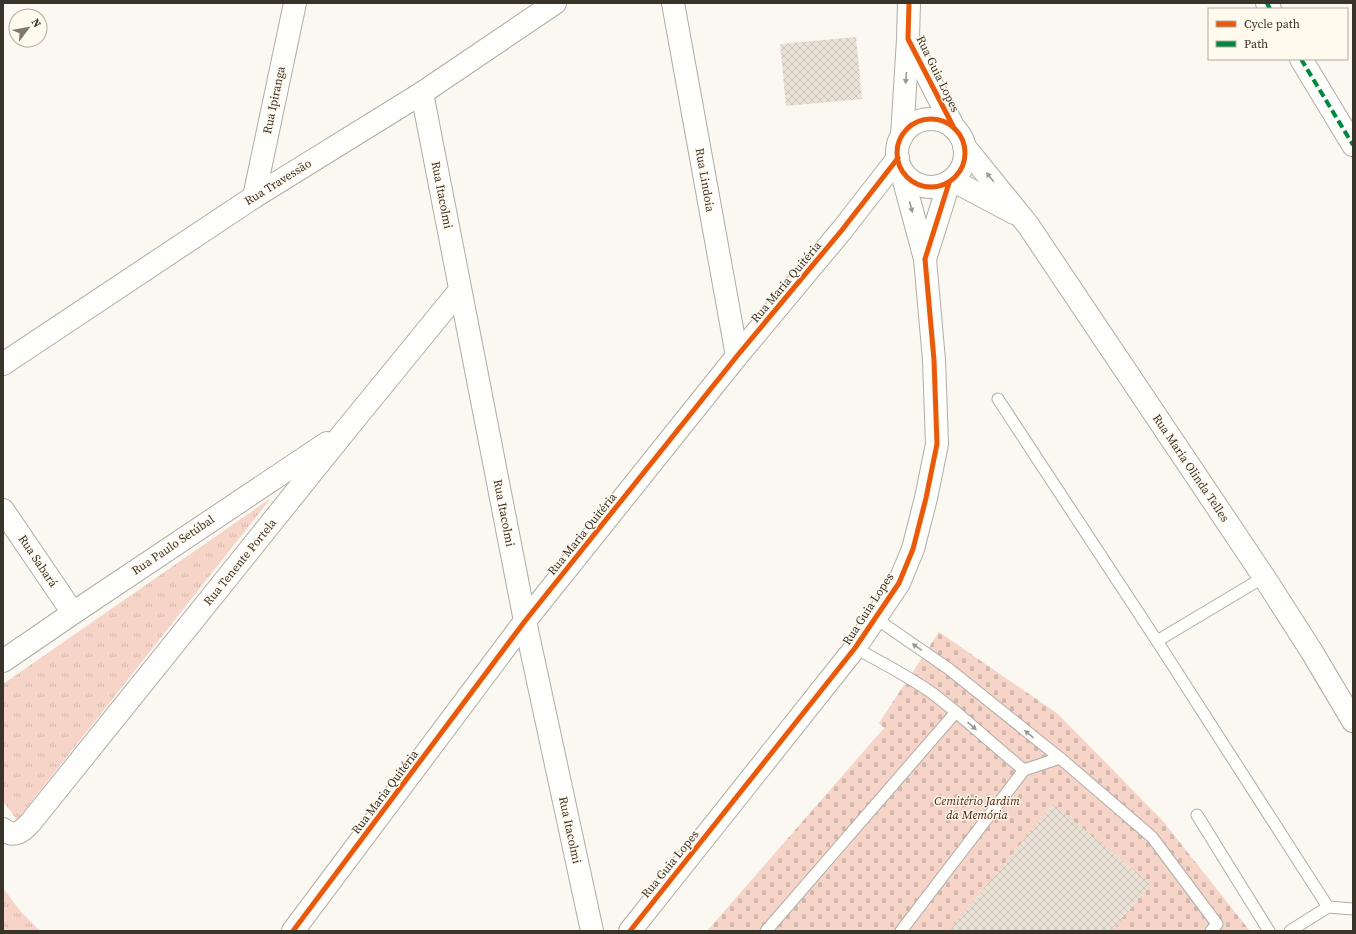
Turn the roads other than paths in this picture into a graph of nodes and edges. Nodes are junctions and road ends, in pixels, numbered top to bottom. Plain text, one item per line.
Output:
1 (295, 3) edge
2 (556, 3) edge
3 (673, 3) edge
4 (909, 3) edge
5 (908, 39) junction
6 (1302, 60) edge
7 (422, 93) junction
8 (902, 136) junction
9 (959, 137) junction
10 (1353, 145) edge
11 (899, 164) junction
12 (950, 181) junction
13 (254, 197) junction
14 (1024, 218) junction
15 (925, 259) junction
16 (460, 290) junction
17 (737, 356) junction
18 (3, 364) edge
19 (998, 398) dead end
20 (345, 431) junction
21 (3, 510) edge
22 (1264, 577) junction
23 (73, 613) junction
24 (876, 618) junction
25 (525, 621) junction
26 (1157, 641) junction
27 (855, 648) junction
28 (3, 661) edge
29 (956, 712) junction
30 (1353, 721) edge
31 (1060, 758) junction
32 (1024, 770) junction
33 (1197, 815) dead end
34 (10, 831) edge
35 (1328, 907) junction
36 (1353, 909) edge
37 (1217, 929) edge
38 (293, 931) edge
39 (592, 931) edge
40 (630, 931) edge
41 (766, 931) edge
42 (901, 931) edge
43 (1269, 931) edge
44 (1290, 931) edge

1 - 13 street, Rua Ipiranga
2 - 7 street, Rua Travessão
3 - 17 street, Rua Lindoia
4 - 5 street, Rua Guia Lopes
5 -> 8 street, Rua Guia Lopes
5 - 9 street, Rua Guia Lopes
6 - 10 street
7 - 13 street, Rua Travessão
7 - 16 street, Rua Itacolmi
8 - 9 street
8 - 11 street
9 - 12 street
14 -> 9 street, Rua Maria Olinda Telles
11 - 12 street
11 -> 15 street, Rua Guia Lopes
11 - 17 street, Rua Maria Quitéria
12 - 14 street, Rua Maria Olinda Telles
12 - 15 street, Rua Guia Lopes
13 - 18 street, Rua Travessão
14 - 22 street, Rua Maria Olinda Telles
15 - 24 street, Rua Guia Lopes
16 - 20 street, Rua Tenente Portela
16 - 25 street, Rua Itacolmi
17 - 25 street, Rua Maria Quitéria
19 - 26 lane
20 - 23 street, Rua Paulo Setúbal
20 - 34 street, Rua Tenente Portela
21 - 23 street, Rua Sabará
22 - 26 lane
22 - 30 street, Rua Maria Olinda Telles
23 - 28 street, Rua Paulo Setúbal
24 - 27 street, Rua Guia Lopes
31 -> 24 lane
25 - 38 street, Rua Maria Quitéria
25 - 39 street, Rua Itacolmi
26 - 35 lane
27 - 29 lane
27 - 40 street, Rua Guia Lopes
29 -> 32 lane
29 - 41 lane
31 - 32 lane
31 - 37 lane
32 - 42 lane
33 - 43 lane
35 - 36 lane
35 - 44 lane

